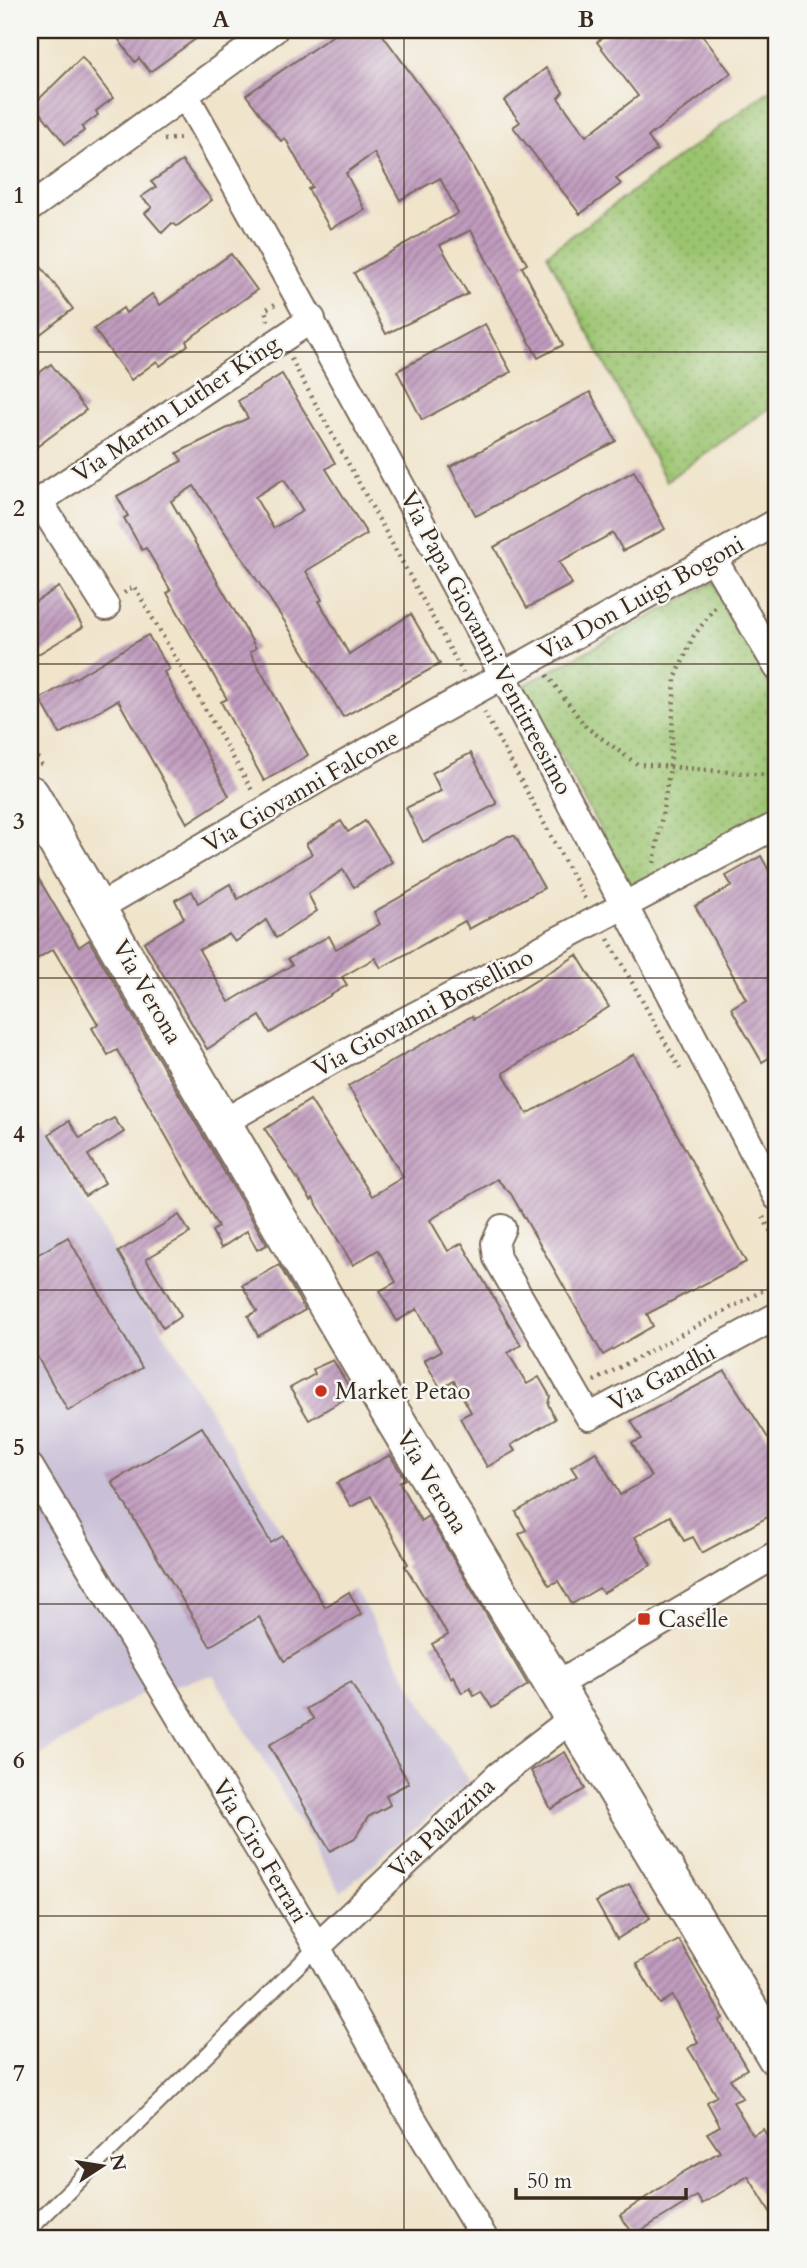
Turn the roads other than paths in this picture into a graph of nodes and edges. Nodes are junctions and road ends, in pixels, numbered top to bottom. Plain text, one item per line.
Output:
1 (274, 30) edge
2 (185, 95) junction
3 (30, 208) edge
4 (312, 318) junction
5 (777, 522) edge
6 (713, 558) junction
7 (106, 607) road end
8 (777, 667) edge
9 (505, 675) junction
10 (30, 795) edge
11 (777, 825) edge
12 (625, 906) junction
13 (98, 908) junction
14 (222, 1122) junction
15 (767, 1202) edge
16 (502, 1228) dead end
17 (777, 1316) edge
18 (30, 1466) edge
19 (777, 1553) edge
20 (563, 1702) junction
21 (317, 1947) junction
22 (777, 2057) edge
23 (30, 2229) edge
24 (484, 2238) edge

1 - 2 street
2 - 3 street
2 - 4 street, Via Papa Giovanni Ventitreesimo
4 - 7 street, Via Martin Luther King
4 - 9 street, Via Papa Giovanni Ventitreesimo
5 - 6 street, Via Don Luigi Bogoni
6 - 8 street
6 - 9 street, Via Don Luigi Bogoni
9 - 12 street, Via Papa Giovanni Ventitreesimo
9 - 13 street, Via Giovanni Falcone
10 - 13 street, Via Verona
11 - 12 street, Via Giovanni Borsellino
12 - 14 street, Via Giovanni Borsellino
12 - 15 street, Via Papa Giovanni Ventitreesimo
13 - 14 street, Via Verona
14 - 20 street, Via Verona
16 - 17 street, Via Gandhi
18 - 21 street, Via Ciro Ferrari
19 - 20 street, Via Palazzina
20 - 21 street, Via Palazzina
20 - 22 street, Via Verona
21 - 23 lane
21 - 24 street, Via Ciro Ferrari

